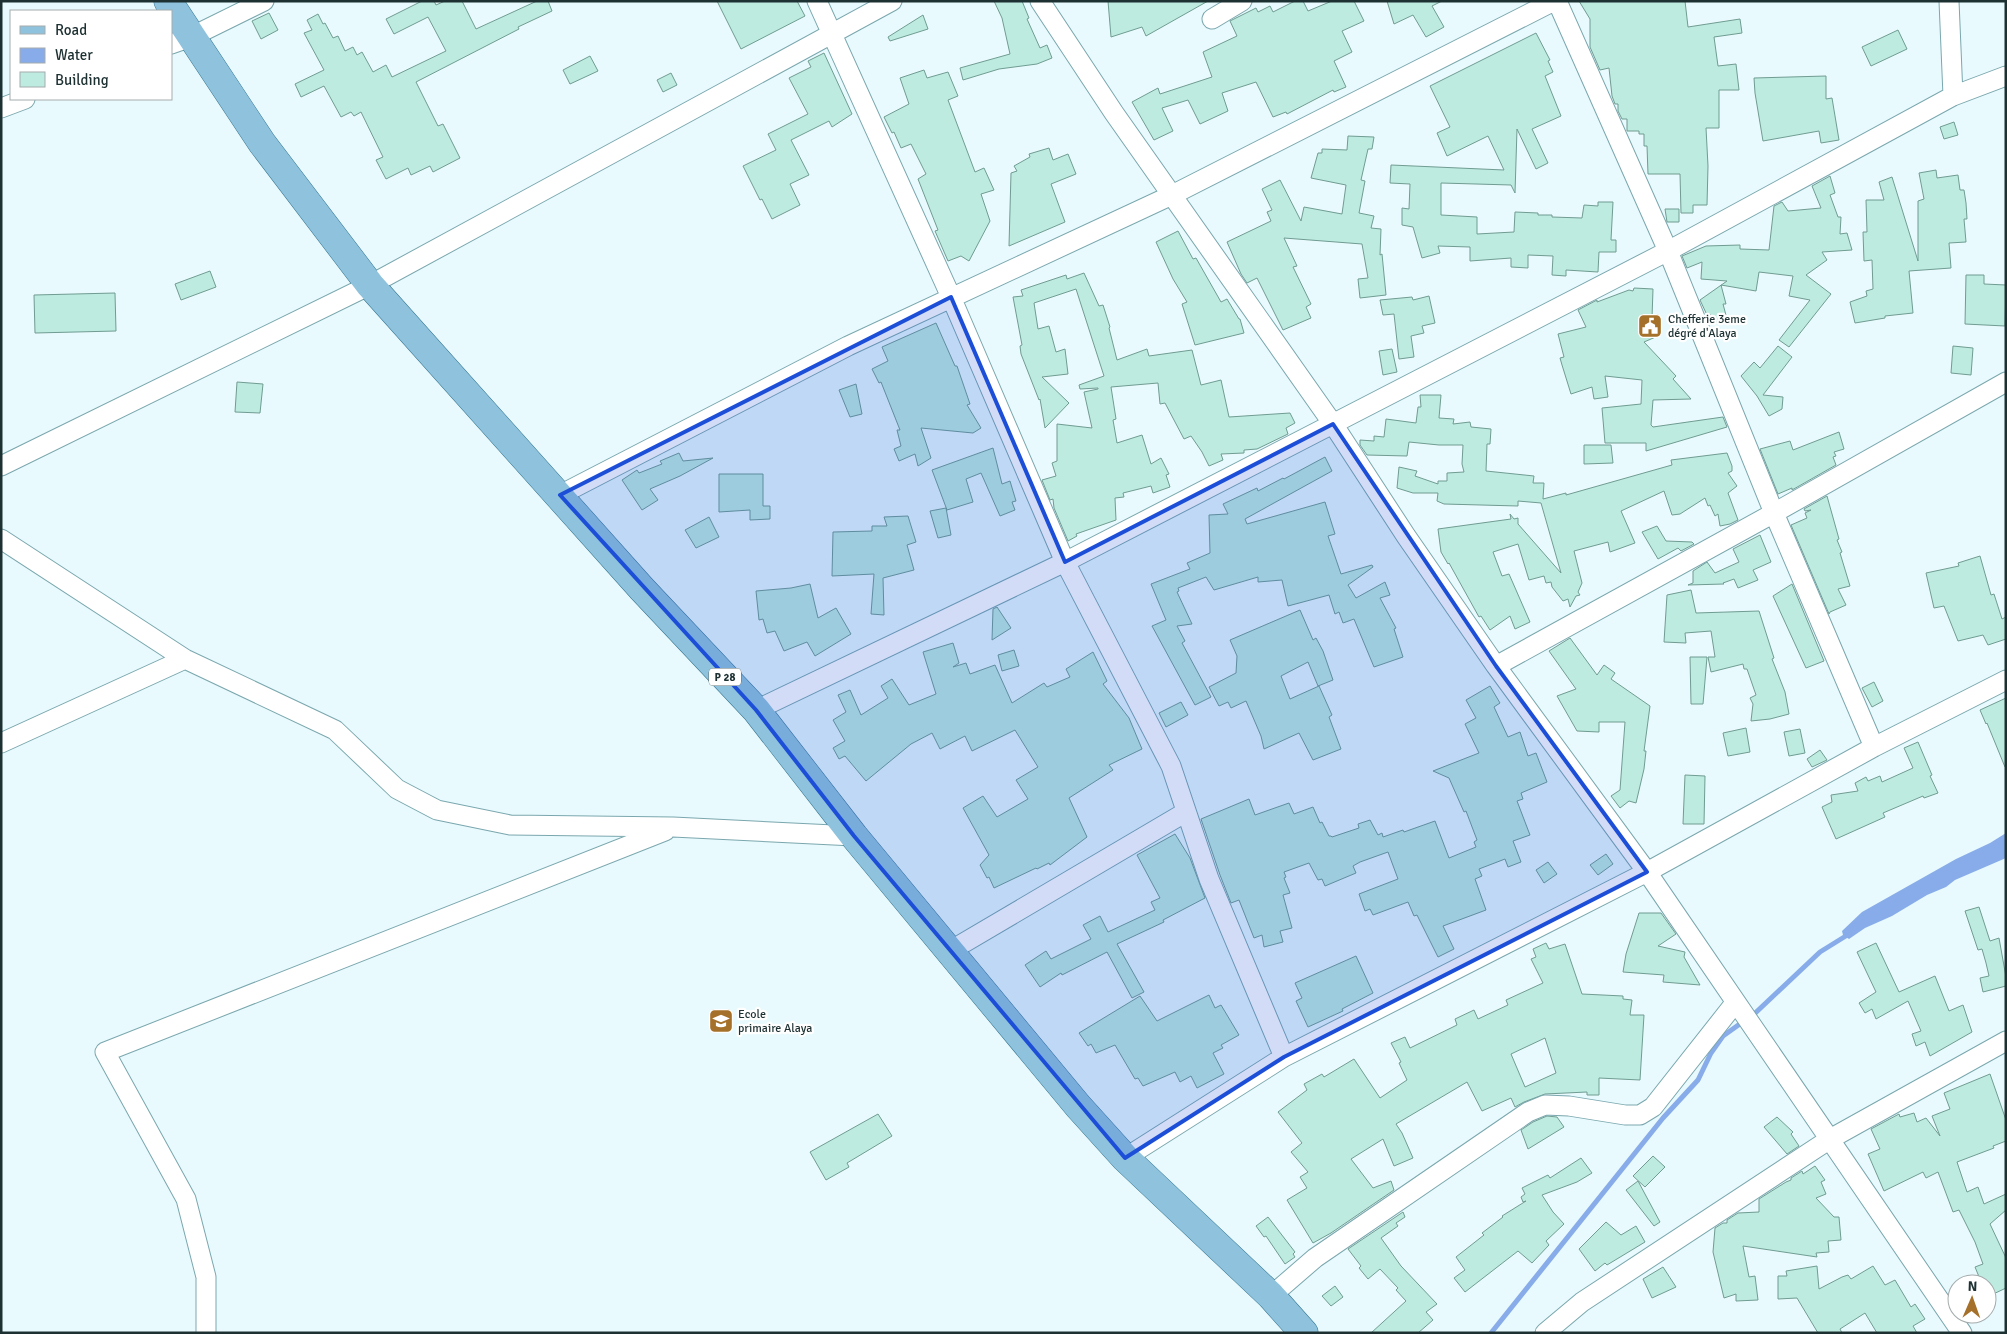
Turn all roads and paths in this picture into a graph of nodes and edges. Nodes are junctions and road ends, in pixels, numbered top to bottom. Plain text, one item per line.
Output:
1 (264, 1) edge
2 (817, 1) edge
3 (892, 1) edge
4 (1040, 1) edge
5 (1242, 1) edge
6 (1555, 1) edge
7 (1949, 1) edge
8 (172, 13) edge
9 (1212, 19) dead end
10 (832, 34) junction
11 (181, 40) edge
12 (2006, 76) edge
13 (1953, 96) junction
14 (22, 100) edge
15 (1, 108) edge
16 (1172, 195) junction
17 (1668, 251) junction
18 (370, 286) junction
19 (950, 297) junction
20 (2006, 382) edge
21 (1334, 424) junction
22 (1, 466) edge
23 (560, 495) junction
24 (1774, 513) junction
25 (1, 539) edge
26 (1065, 562) junction
27 (185, 660) junction
28 (1496, 666) junction
29 (2006, 680) edge
30 (756, 710) junction
31 (1, 743) edge
32 (1874, 747) junction
33 (1186, 812) junction
34 (673, 827) junction
35 (854, 836) junction
36 (1647, 872) junction
37 (950, 951) junction
38 (1735, 1003) junction
39 (2006, 1042) edge
40 (1284, 1057) junction
41 (1830, 1139) junction
42 (1125, 1158) junction
43 (1271, 1296) junction
44 (206, 1333) edge
45 (1304, 1333) edge
46 (1545, 1333) edge
47 (1962, 1333) edge

1 - 11 street
2 - 10 street
3 - 10 street
4 - 16 street
5 - 9 street
6 - 16 street
6 - 17 street
7 - 13 street
8 - 11 main road, P 28
10 - 18 street
10 - 19 street
11 - 18 main road, P 28
12 - 13 street
13 - 17 street
14 - 15 street
16 - 19 street
16 - 21 street
17 - 21 street
17 - 24 street
18 - 22 street
18 - 23 main road, P 28
19 - 23 street
19 - 26 street
20 - 24 street
21 - 26 street
21 - 28 street
23 - 30 main road, P 28
24 - 28 street
24 - 32 street
25 - 27 street
26 - 30 street
26 - 33 street
27 - 31 street
27 - 34 street
28 - 36 street
29 - 32 street
30 - 35 main road, P 28
32 - 36 street
33 - 37 street
33 - 40 street
34 - 35 street
34 - 44 street
35 - 37 main road, P 28
36 - 38 street
36 - 40 street
37 - 42 main road, P 28
38 - 41 street
38 - 43 street
39 - 41 street
40 - 42 street
41 - 46 street
41 - 47 street
42 - 43 main road, P 28
43 - 45 main road, P 28

